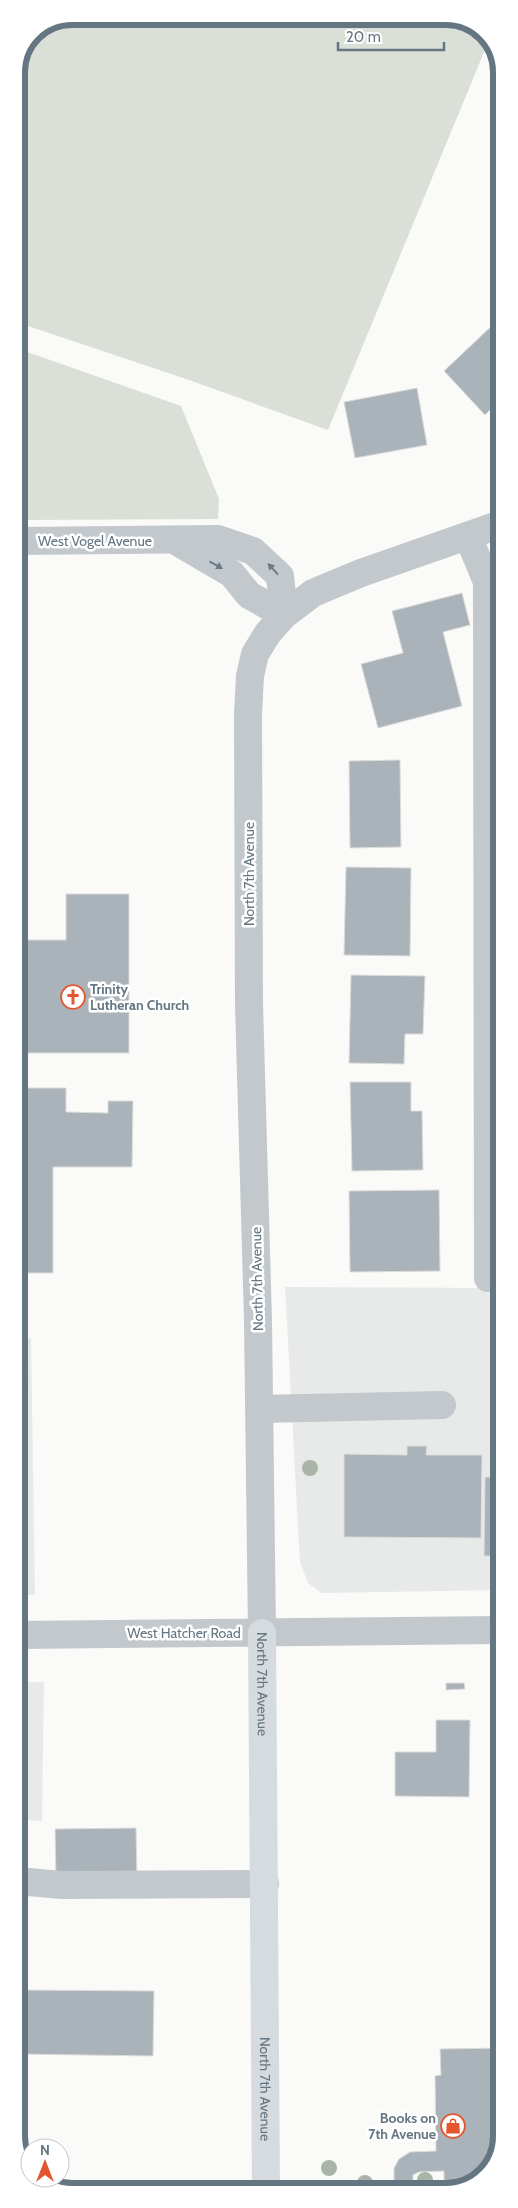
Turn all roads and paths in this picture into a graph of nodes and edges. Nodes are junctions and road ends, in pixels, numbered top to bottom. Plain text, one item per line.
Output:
1 (493, 527) edge
2 (468, 536) junction
3 (25, 541) edge
4 (284, 615) junction
5 (488, 1278) dead end
6 (442, 1404) dead end
7 (259, 1409) junction
8 (493, 1630) edge
9 (262, 1632) junction
10 (25, 1634) edge
11 (25, 1882) edge
12 (265, 1884) junction
13 (266, 2183) edge

1 - 2 street, North 7th Avenue
2 - 4 street, North 7th Avenue
2 - 5 street
3 - 4 street, West Vogel Avenue
4 - 7 street, North 7th Avenue
6 - 7 street
7 - 9 street, North 7th Avenue
8 - 9 street, West Hatcher Road
9 - 10 street, West Hatcher Road
9 - 12 main road, North 7th Avenue
11 - 12 street
12 - 13 main road, North 7th Avenue

